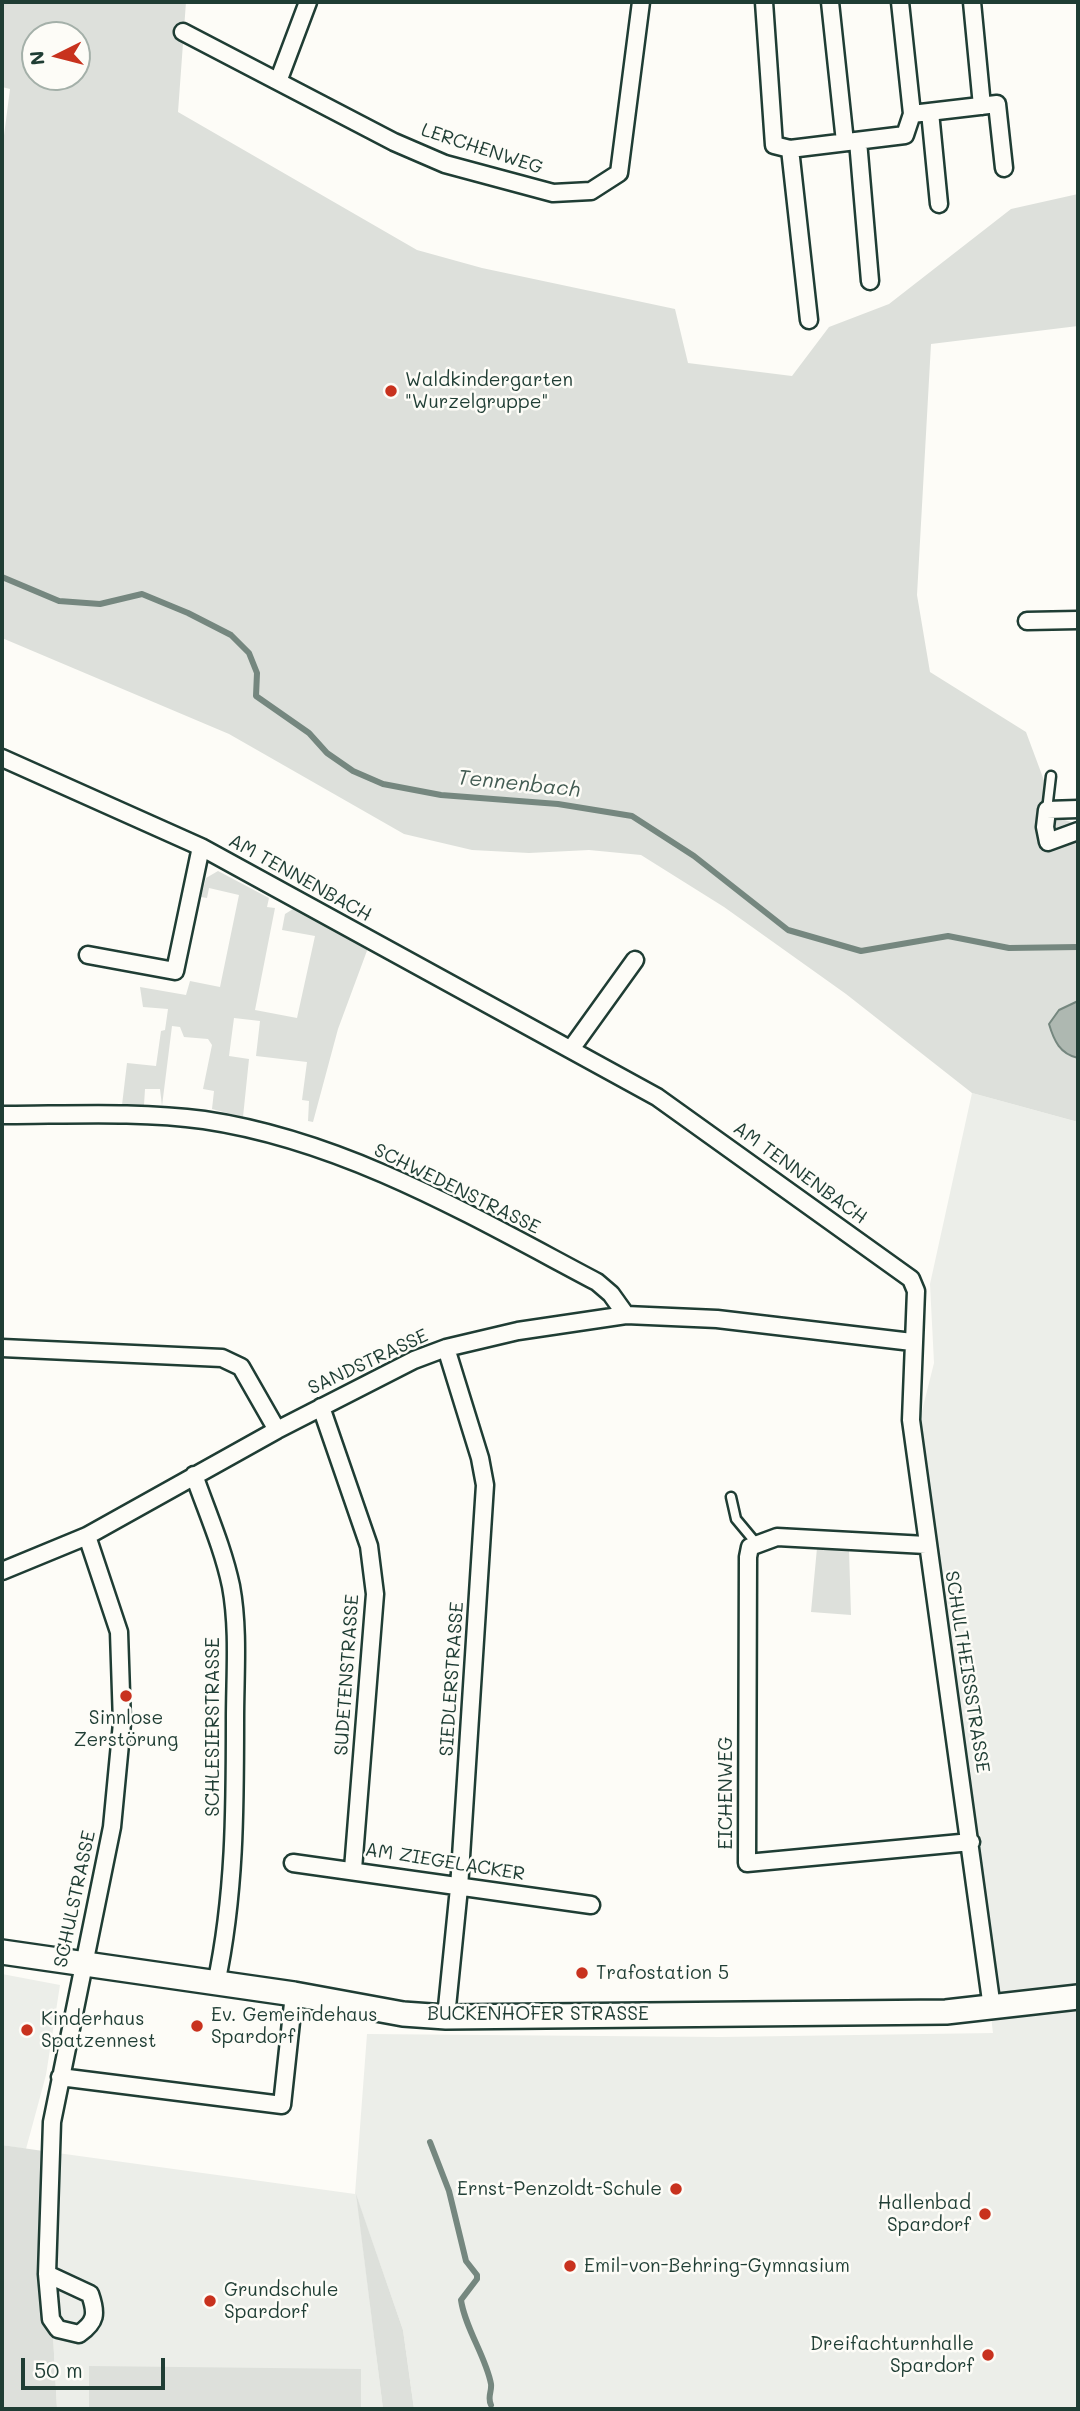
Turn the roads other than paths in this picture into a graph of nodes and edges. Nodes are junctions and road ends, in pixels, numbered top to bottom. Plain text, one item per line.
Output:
1 (309, 2) edge
2 (641, 2) edge
3 (764, 2) edge
4 (830, 2) edge
5 (901, 2) edge
6 (972, 2) edge
7 (183, 32) dead end
8 (279, 79) junction
9 (982, 106) junction
10 (930, 112) junction
11 (912, 114) junction
12 (851, 142) junction
13 (790, 149) junction
14 (1004, 168) dead end
15 (939, 204) dead end
16 (870, 281) dead end
17 (809, 320) dead end
18 (1078, 620) edge
19 (1027, 621) dead end
20 (2, 758) edge
21 (1051, 775) dead end
22 (1078, 809) edge
23 (1047, 810) junction
24 (1078, 831) edge
25 (201, 847) junction
26 (88, 955) dead end
27 (635, 960) dead end
28 (572, 1049) junction
29 (2, 1115) edge
30 (626, 1315) junction
31 (912, 1342) junction
32 (2, 1348) edge
33 (446, 1349) junction
34 (321, 1407) junction
35 (277, 1430) junction
36 (194, 1475) junction
37 (731, 1497) dead end
38 (87, 1535) junction
39 (756, 1543) junction
40 (926, 1545) junction
41 (2, 1571) edge
42 (971, 1842) junction
43 (293, 1863) dead end
44 (353, 1869) junction
45 (459, 1888) junction
46 (591, 1906) dead end
47 (2, 1952) edge
48 (86, 1963) junction
49 (216, 1984) junction
50 (294, 1993) junction
51 (1078, 1997) edge
52 (992, 2008) junction
53 (446, 2017) junction
54 (60, 2077) junction
55 (47, 2274) dead end

1 - 8 street
2 - 8 street, LERCHENWEG
3 - 13 street
4 - 12 street
5 - 11 street
6 - 9 street
7 - 8 street, LERCHENWEG
9 - 10 street
9 - 14 street
10 - 11 street
10 - 15 street
11 - 12 street
12 - 13 street
12 - 16 street
13 - 17 street
18 - 19 street
20 - 25 street, AM TENNENBACH
21 - 23 lane
22 - 23 street
23 - 24 street
25 - 26 street
25 - 28 street, AM TENNENBACH
27 - 28 street
28 - 31 street, AM TENNENBACH
29 - 30 street, SCHWEDENSTRASSE
30 - 31 street, SANDSTRASSE
30 - 33 street, SANDSTRASSE
31 - 40 street, SCHULTHEISSSTRASSE
32 - 35 street
33 - 34 street, SANDSTRASSE
33 - 45 street, SIEDLERSTRASSE
34 - 35 street, SANDSTRASSE
34 - 44 street, SUDETENSTRASSE
35 - 36 street, SANDSTRASSE
36 - 38 street, SANDSTRASSE
36 - 49 street, SCHLESIERSTRASSE
37 - 39 lane
38 - 41 street, SANDSTRASSE
38 - 48 street, SCHULSTRASSE
39 - 40 street
39 - 42 street, EICHENWEG
40 - 42 street, SCHULTHEISSSTRASSE
42 - 52 street, SCHULTHEISSSTRASSE
43 - 44 street, AM ZIEGELACKER
44 - 45 street, AM ZIEGELACKER
45 - 46 street, AM ZIEGELACKER
45 - 53 street, SIEDLERSTRASSE
47 - 48 street, BUCKENHOFER STRASSE
48 - 49 street, BUCKENHOFER STRASSE
48 - 54 street, SCHULSTRASSE
49 - 50 street, BUCKENHOFER STRASSE
50 - 53 street, BUCKENHOFER STRASSE
50 - 54 street
51 - 52 street, BUCKENHOFER STRASSE
52 - 53 street, BUCKENHOFER STRASSE
54 - 55 street, SCHULSTRASSE

